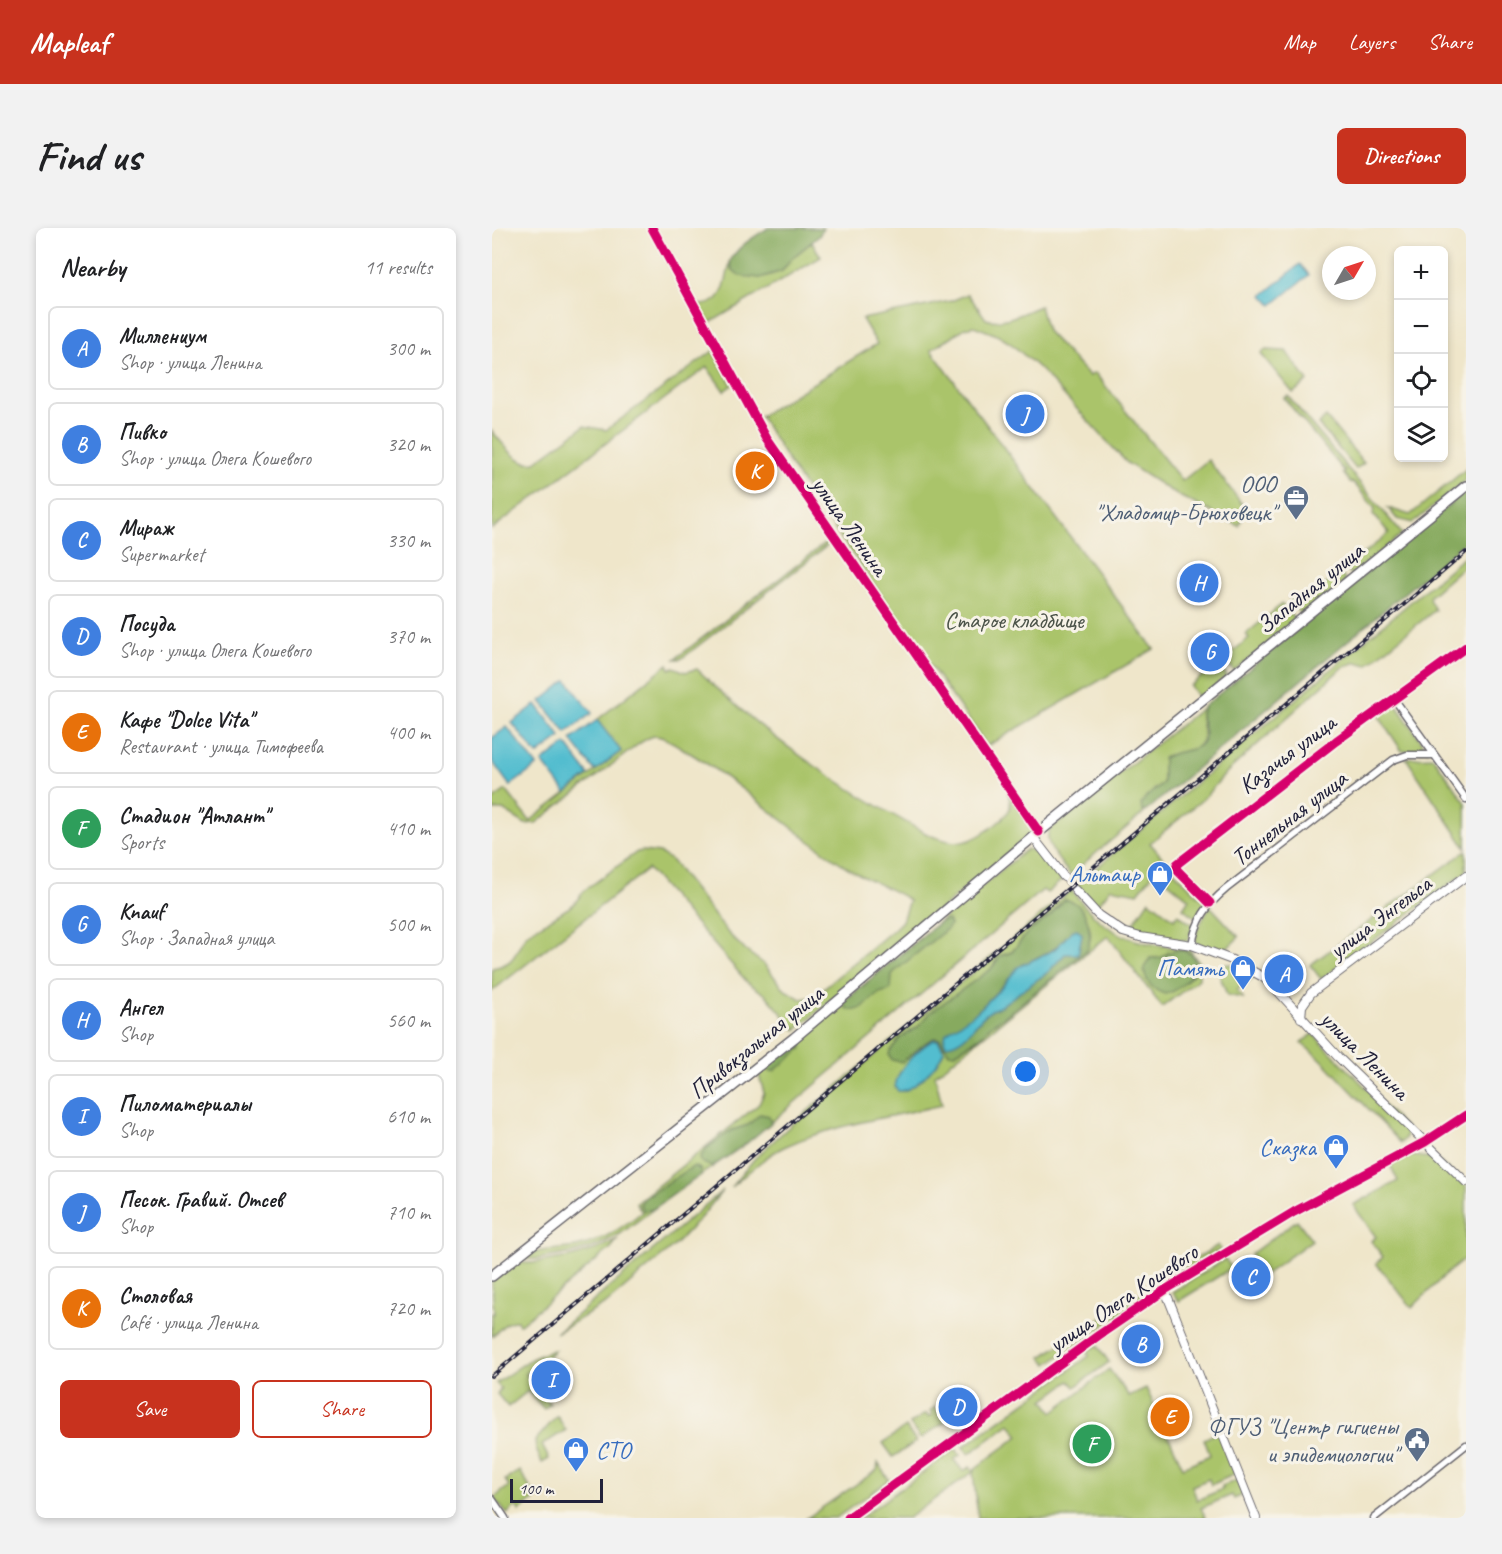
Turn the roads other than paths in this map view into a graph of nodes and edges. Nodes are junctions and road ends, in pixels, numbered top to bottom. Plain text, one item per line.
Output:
1 (652, 228) edge
2 (1466, 486) edge
3 (1466, 647) edge
4 (1395, 699) junction
5 (1434, 754) junction
6 (1466, 799) edge
7 (1036, 835) junction
8 (1466, 876) edge
9 (1064, 878) tunnel mouth
10 (1075, 890) tunnel mouth
11 (1210, 903) junction
12 (1192, 945) junction
13 (1301, 1017) junction
14 (1466, 1115) edge
15 (1425, 1142) junction
16 (1466, 1182) edge
17 (492, 1276) edge
18 (1165, 1290) junction
19 (1466, 1445) edge
20 (492, 1499) edge
21 (506, 1518) edge
22 (848, 1518) edge
23 (1256, 1518) edge
24 (1374, 1518) edge

1 - 7 street, улица Ленина
2 - 7 main road, Западная улица
3 - 4 street, Казачья улица
4 - 5 street
4 - 11 street, Казачья улица
5 - 6 street
5 - 11 street, Тоннельная улица
7 - 9 street, улица Ленина
7 - 17 main road, Привокзальная улица
8 - 13 street, улица Энгельса
10 - 12 street, улица Ленина
11 - 12 street, Тоннельная улица
12 - 13 street, улица Ленина
13 - 15 street, улица Ленина
14 - 15 street, улица Олега Кошевого
15 - 16 street, улица Ленина
15 - 18 street, улица Олега Кошевого
18 - 22 street, улица Олега Кошевого
18 - 23 street
19 - 24 street
20 - 21 street

